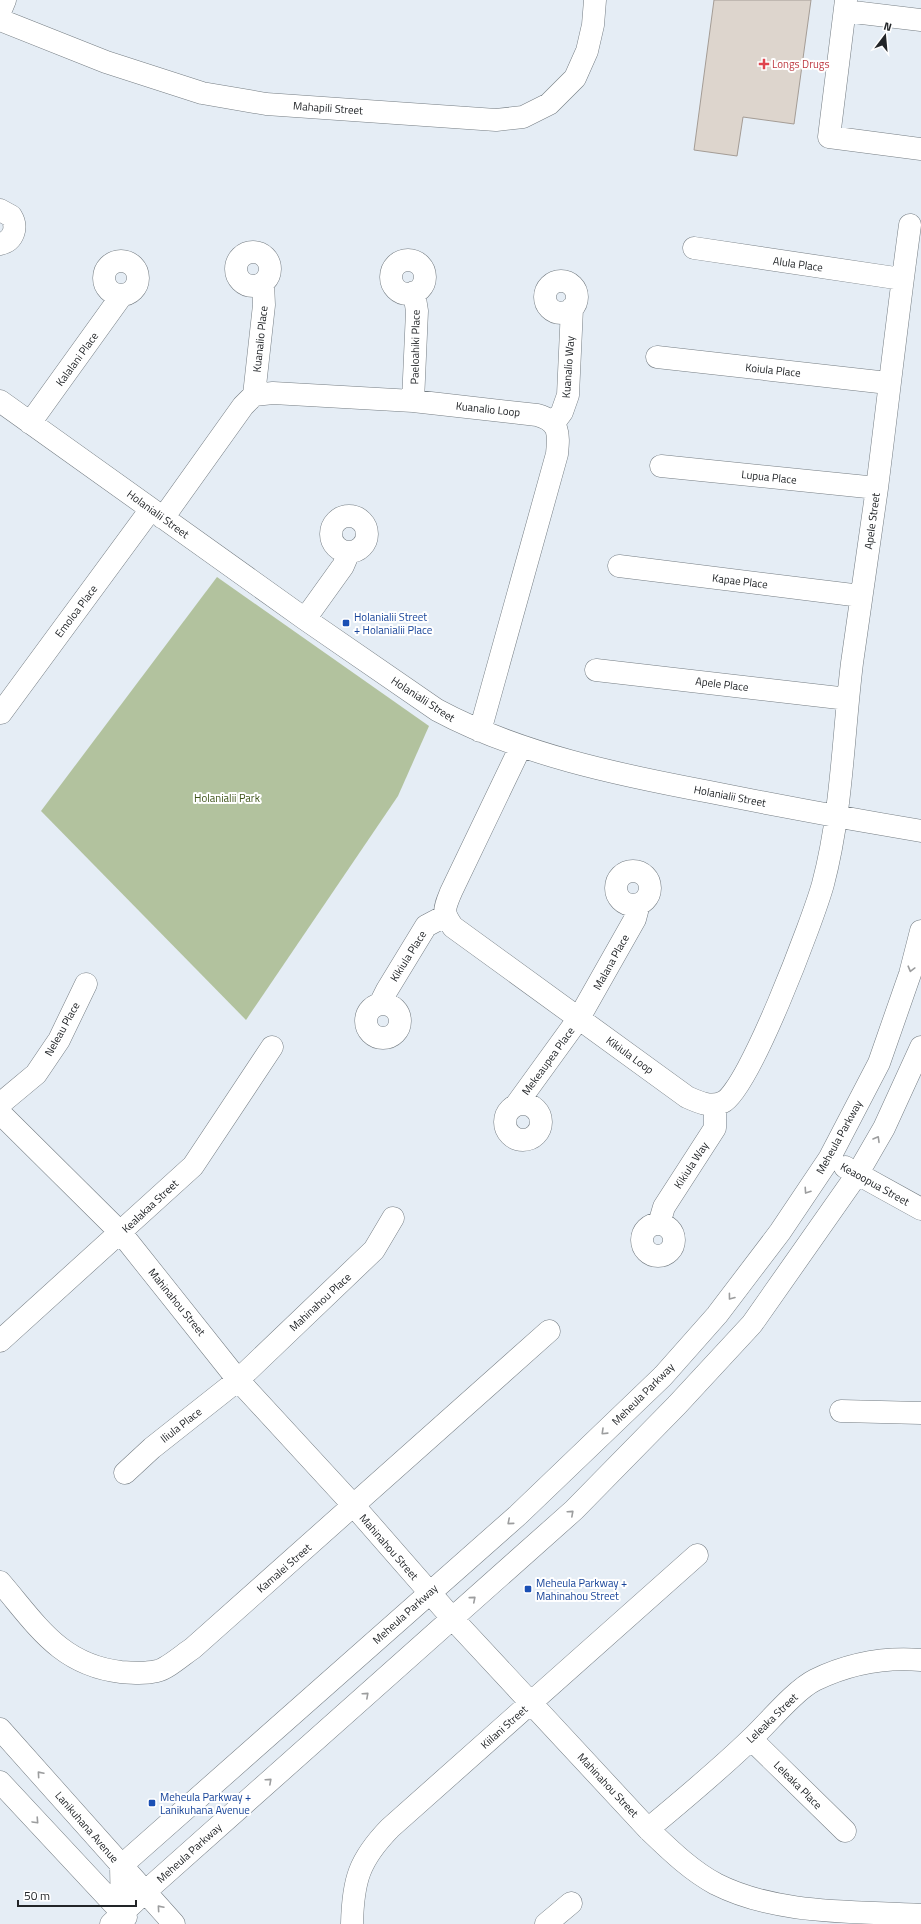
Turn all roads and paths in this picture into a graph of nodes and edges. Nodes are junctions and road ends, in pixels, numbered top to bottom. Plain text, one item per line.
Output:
1 (5, 0) edge
2 (595, 0) edge
3 (846, 6) edge
4 (0, 12) edge
5 (0, 20) edge
6 (921, 20) edge
7 (921, 148) edge
8 (0, 210) edge
9 (910, 224) dead end
10 (1, 245) edge
11 (694, 248) dead end
12 (902, 279) junction
13 (263, 283) dead end
14 (414, 292) dead end
15 (122, 295) dead end
16 (572, 308) dead end
17 (658, 357) dead end
18 (888, 383) junction
19 (254, 395) junction
20 (413, 402) junction
21 (1, 405) edge
22 (30, 423) junction
23 (554, 423) junction
24 (661, 466) dead end
25 (876, 488) junction
26 (157, 514) junction
27 (349, 552) dead end
28 (619, 566) dead end
29 (861, 596) junction
30 (305, 619) junction
31 (596, 670) dead end
32 (848, 699) junction
33 (1, 713) edge
34 (480, 731) junction
35 (520, 746) junction
36 (836, 817) junction
37 (921, 831) edge
38 (638, 904) dead end
39 (445, 916) junction
40 (921, 932) edge
41 (86, 984) dead end
42 (380, 1004) dead end
43 (579, 1018) junction
44 (272, 1047) dead end
45 (921, 1047) edge
46 (0, 1104) edge
47 (516, 1105) dead end
48 (715, 1105) junction
49 (0, 1113) edge
50 (829, 1159) junction
51 (858, 1173) junction
52 (921, 1209) edge
53 (393, 1218) dead end
54 (659, 1224) dead end
55 (121, 1233) junction
56 (549, 1331) dead end
57 (0, 1340) edge
58 (238, 1380) junction
59 (841, 1411) dead end
60 (921, 1413) edge
61 (125, 1473) dead end
62 (354, 1506) junction
63 (697, 1555) dead end
64 (0, 1582) edge
65 (429, 1592) junction
66 (452, 1618) junction
67 (921, 1660) edge
68 (532, 1702) junction
69 (0, 1729) edge
70 (751, 1739) junction
71 (0, 1782) edge
72 (648, 1829) junction
73 (845, 1831) dead end
74 (121, 1866) junction
75 (146, 1891) junction
76 (571, 1903) dead end
77 (921, 1915) edge
78 (122, 1920) edge
79 (174, 1924) edge
80 (352, 1924) edge
81 (546, 1924) edge

1 - 4 street
2 - 5 street, Mahapili Street
3 - 6 street
3 - 7 street
8 - 10 street
9 - 12 street, Apele Street
11 - 12 street, Alula Place
12 - 18 street, Apele Street
13 - 19 street, Kuanalio Place
14 - 20 street, Paeloahiki Place
15 - 22 street, Kalalani Place
16 - 23 street, Kuanalio Way
17 - 18 street, Koiula Place
18 - 25 street, Apele Street
19 - 20 street, Kuanalio Loop
19 - 26 street
20 - 23 street, Kuanalio Loop
21 - 22 street, Holanialii Street
22 - 26 street, Holanialii Street
23 - 34 street
24 - 25 street, Lupua Place
25 - 29 street, Apele Street
26 - 30 street, Holanialii Street
26 - 33 street, Emoloa Place
27 - 30 street
28 - 29 street, Kapae Place
29 - 32 street, Apele Street
30 - 34 street, Holanialii Street
31 - 32 street, Apele Place
32 - 36 street, Apele Street
34 - 35 street, Holanialii Street
35 - 36 street, Holanialii Street
35 - 39 street
36 - 37 street, Holanialii Street
36 - 48 street
38 - 43 street, Malana Place
39 - 42 street, Kikiula Place
39 - 43 street, Kikiula Loop
40 -> 50 street, Meheula Parkway
41 - 46 street, Neleau Place
43 - 47 street, Mekeaupea Place
43 - 48 street, Kikiula Loop
44 - 55 street, Kealakaa Street
51 -> 45 street, Meheula Parkway
48 - 54 street, Kikiula Way
49 - 55 street, Mahinahou Street
50 - 51 street, Keaoopua Street
50 -> 65 street, Meheula Parkway
51 - 52 street, Keaoopua Street
66 -> 51 street, Meheula Parkway
53 - 58 street, Mahinahou Place
55 - 57 street, Kealakaa Street
55 - 58 street, Mahinahou Street
56 - 62 street, Kamalei Street
58 - 61 street, Iliula Place
58 - 62 street, Mahinahou Street
59 - 60 street
62 - 64 street, Kamalei Street
62 - 65 street, Mahinahou Street
63 - 68 street, Kiilani Street
65 - 66 street, Mahinahou Street
65 - 74 street, Meheula Parkway
66 - 68 street, Mahinahou Street
75 -> 66 street, Meheula Parkway
67 - 70 street, Leleaka Street
68 - 72 street, Mahinahou Street
68 - 80 street, Kiilani Street
74 -> 69 street, Lanikuhana Avenue
70 - 72 street, Leleaka Street
70 - 73 street, Leleaka Place
71 -> 78 street
72 - 77 street, Mahinahou Street
74 - 75 street, Lanikuhana Avenue
74 - 78 street
75 - 78 street, Meheula Parkway
79 -> 75 street, Lanikuhana Avenue
76 - 81 street

